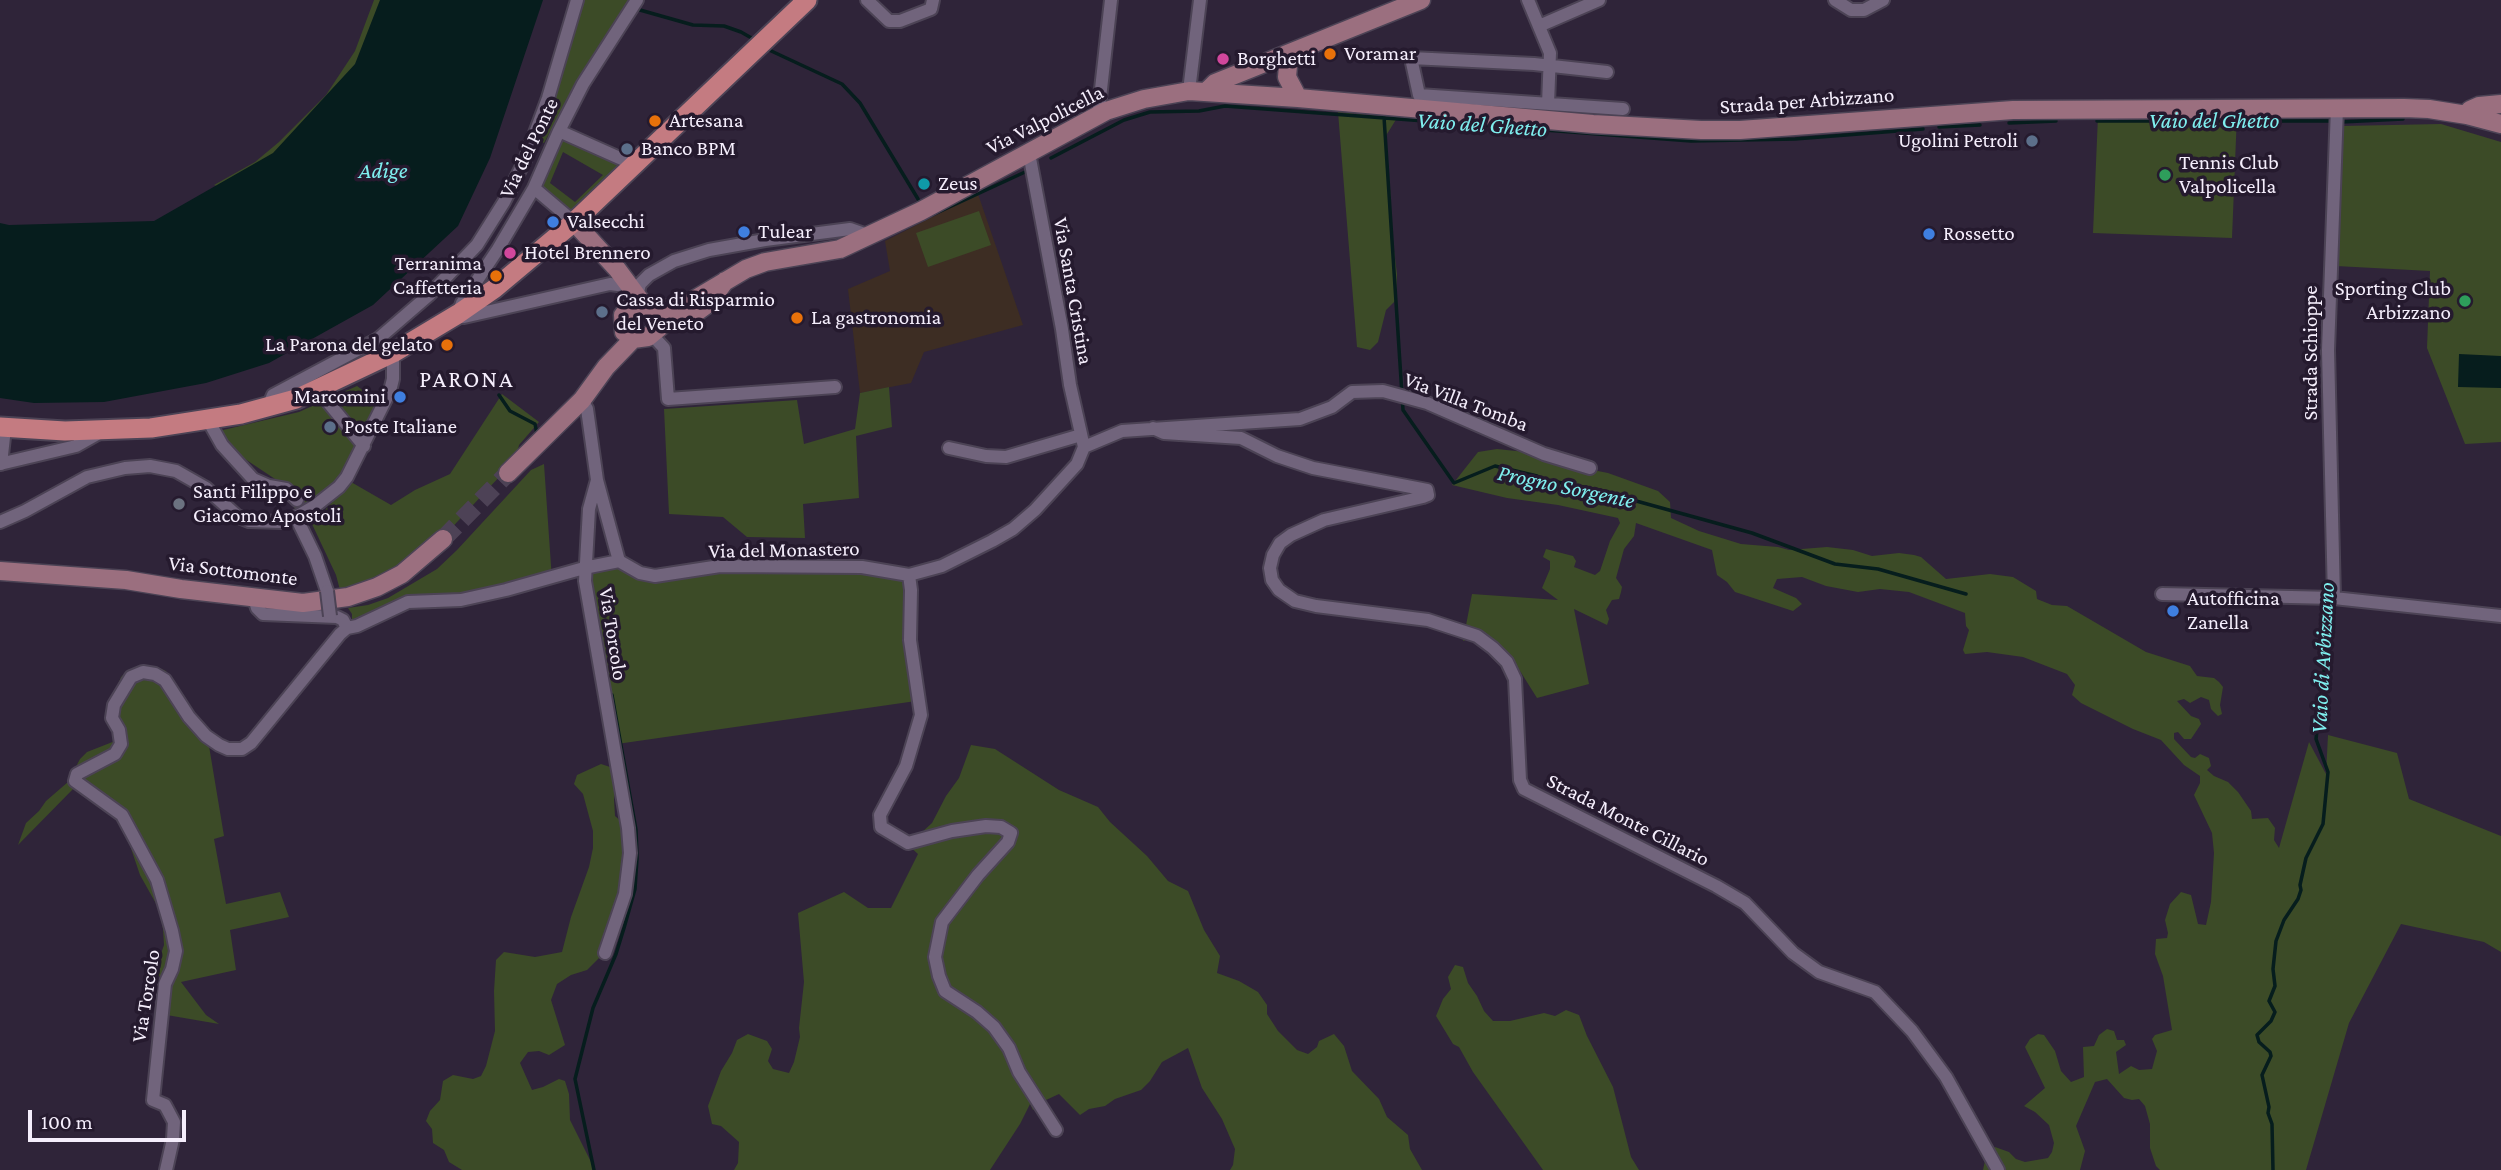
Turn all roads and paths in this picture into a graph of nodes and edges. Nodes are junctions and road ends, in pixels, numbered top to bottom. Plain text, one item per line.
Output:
1 (577, 0) edge
2 (637, 0) edge
3 (807, 0) edge
4 (867, 0) edge
5 (933, 0) edge
6 (1111, 0) edge
7 (1200, 0) edge
8 (1528, 0) edge
9 (1599, 0) edge
10 (1835, 0) edge
11 (1883, 0) edge
12 (1416, 1) edge
13 (1539, 26) junction
14 (1293, 52) junction
15 (1549, 67) junction
16 (1607, 72) dead end
17 (1198, 91) junction
18 (1298, 97) junction
19 (1548, 104) junction
20 (2501, 104) edge
21 (2337, 108) junction
22 (1623, 109) dead end
23 (2466, 115) junction
24 (1098, 116) junction
25 (2501, 124) edge
26 (559, 131) junction
27 (1029, 153) junction
28 (633, 164) junction
29 (534, 188) junction
30 (574, 222) junction
31 (871, 236) junction
32 (649, 275) junction
33 (618, 277) junction
34 (725, 281) junction
35 (644, 303) junction
36 (458, 314) junction
37 (623, 316) junction
38 (653, 333) junction
39 (634, 339) junction
40 (393, 353) junction
41 (835, 387) dead end
42 (317, 390) junction
43 (584, 396) junction
44 (268, 407) junction
45 (208, 420) junction
46 (3, 428) edge
47 (1153, 428) junction
48 (104, 430) junction
49 (364, 446) junction
50 (1083, 446) junction
51 (949, 448) dead end
52 (1, 464) edge
53 (1590, 468) dead end
54 (508, 473) tunnel mouth
55 (597, 480) junction
56 (297, 500) dead end
57 (296, 517) junction
58 (0, 522) edge
59 (443, 539) tunnel mouth
60 (619, 561) junction
61 (584, 568) junction
62 (0, 571) edge
63 (909, 575) junction
64 (2162, 594) dead end
65 (254, 598) junction
66 (2334, 598) junction
67 (330, 616) junction
68 (2501, 617) edge
69 (347, 628) junction
70 (605, 953) dead end
71 (1056, 1130) dead end
72 (166, 1170) edge
73 (1998, 1170) edge

1 - 44 street
2 - 26 street, Via del Ponte
3 - 28 main road
4 - 5 street
6 - 24 street
7 - 17 street
8 - 13 street
9 - 13 street
10 - 11 street
12 - 14 main road, Via Valpolicella
13 - 15 street
14 - 17 main road, Via Valpolicella
14 - 18 main road
15 - 16 street
15 - 19 street
15 - 19 street
17 - 18 main road, Strada per Arbizzano
17 - 24 main road, Via Valpolicella
18 - 21 main road, Strada per Arbizzano
19 - 22 street
20 - 23 main road
21 - 23 main road, Strada per Arbizzano
21 - 66 street, Strada Schioppe
23 - 25 main road
24 - 27 main road, Via Valpolicella
26 - 28 street
26 - 29 street, Via del Ponte
27 - 31 main road, Via Valpolicella
27 - 50 street, Via Santa Cristina
28 - 30 main road
29 - 30 street
29 - 36 street, Via del Ponte
30 - 33 main road
30 - 36 main road
31 - 32 street
31 - 34 main road, Via Valpolicella
32 - 33 street
32 - 35 street
33 - 35 main road
33 - 36 street
33 - 37 main road
34 - 35 main road, Via Valpolicella
34 - 38 main road
35 - 37 main road
35 - 38 main road
36 - 40 main road
37 - 39 main road
37 - 43 main road
38 - 39 main road
38 - 41 street
39 - 43 main road
40 - 42 main road
40 - 49 street
42 - 44 main road
42 - 49 street
43 - 54 main road
43 - 55 street
44 - 45 main road
45 - 48 main road
45 - 56 street
46 - 48 main road
46 - 52 street
47 - 50 street, Via Villa Tomba
47 - 53 street, Via Villa Tomba
47 - 73 street, Strada Monte Cillario
48 - 52 street
49 - 57 street
50 - 51 street
50 - 63 street, Via del Monastero
55 - 60 street
55 - 61 street, Via Torcolo
57 - 58 street
57 - 67 street, bridge
59 - 65 main road, Via Sottomonte
60 - 61 street
60 - 63 street, Via del Monastero
61 - 69 street, Via Torcolo
61 - 70 street, Via Torcolo
62 - 65 main road, Via Sottomonte
63 - 71 street
64 - 66 street
65 - 67 street
66 - 68 street
67 - 69 street
69 - 72 street, Via Torcolo

